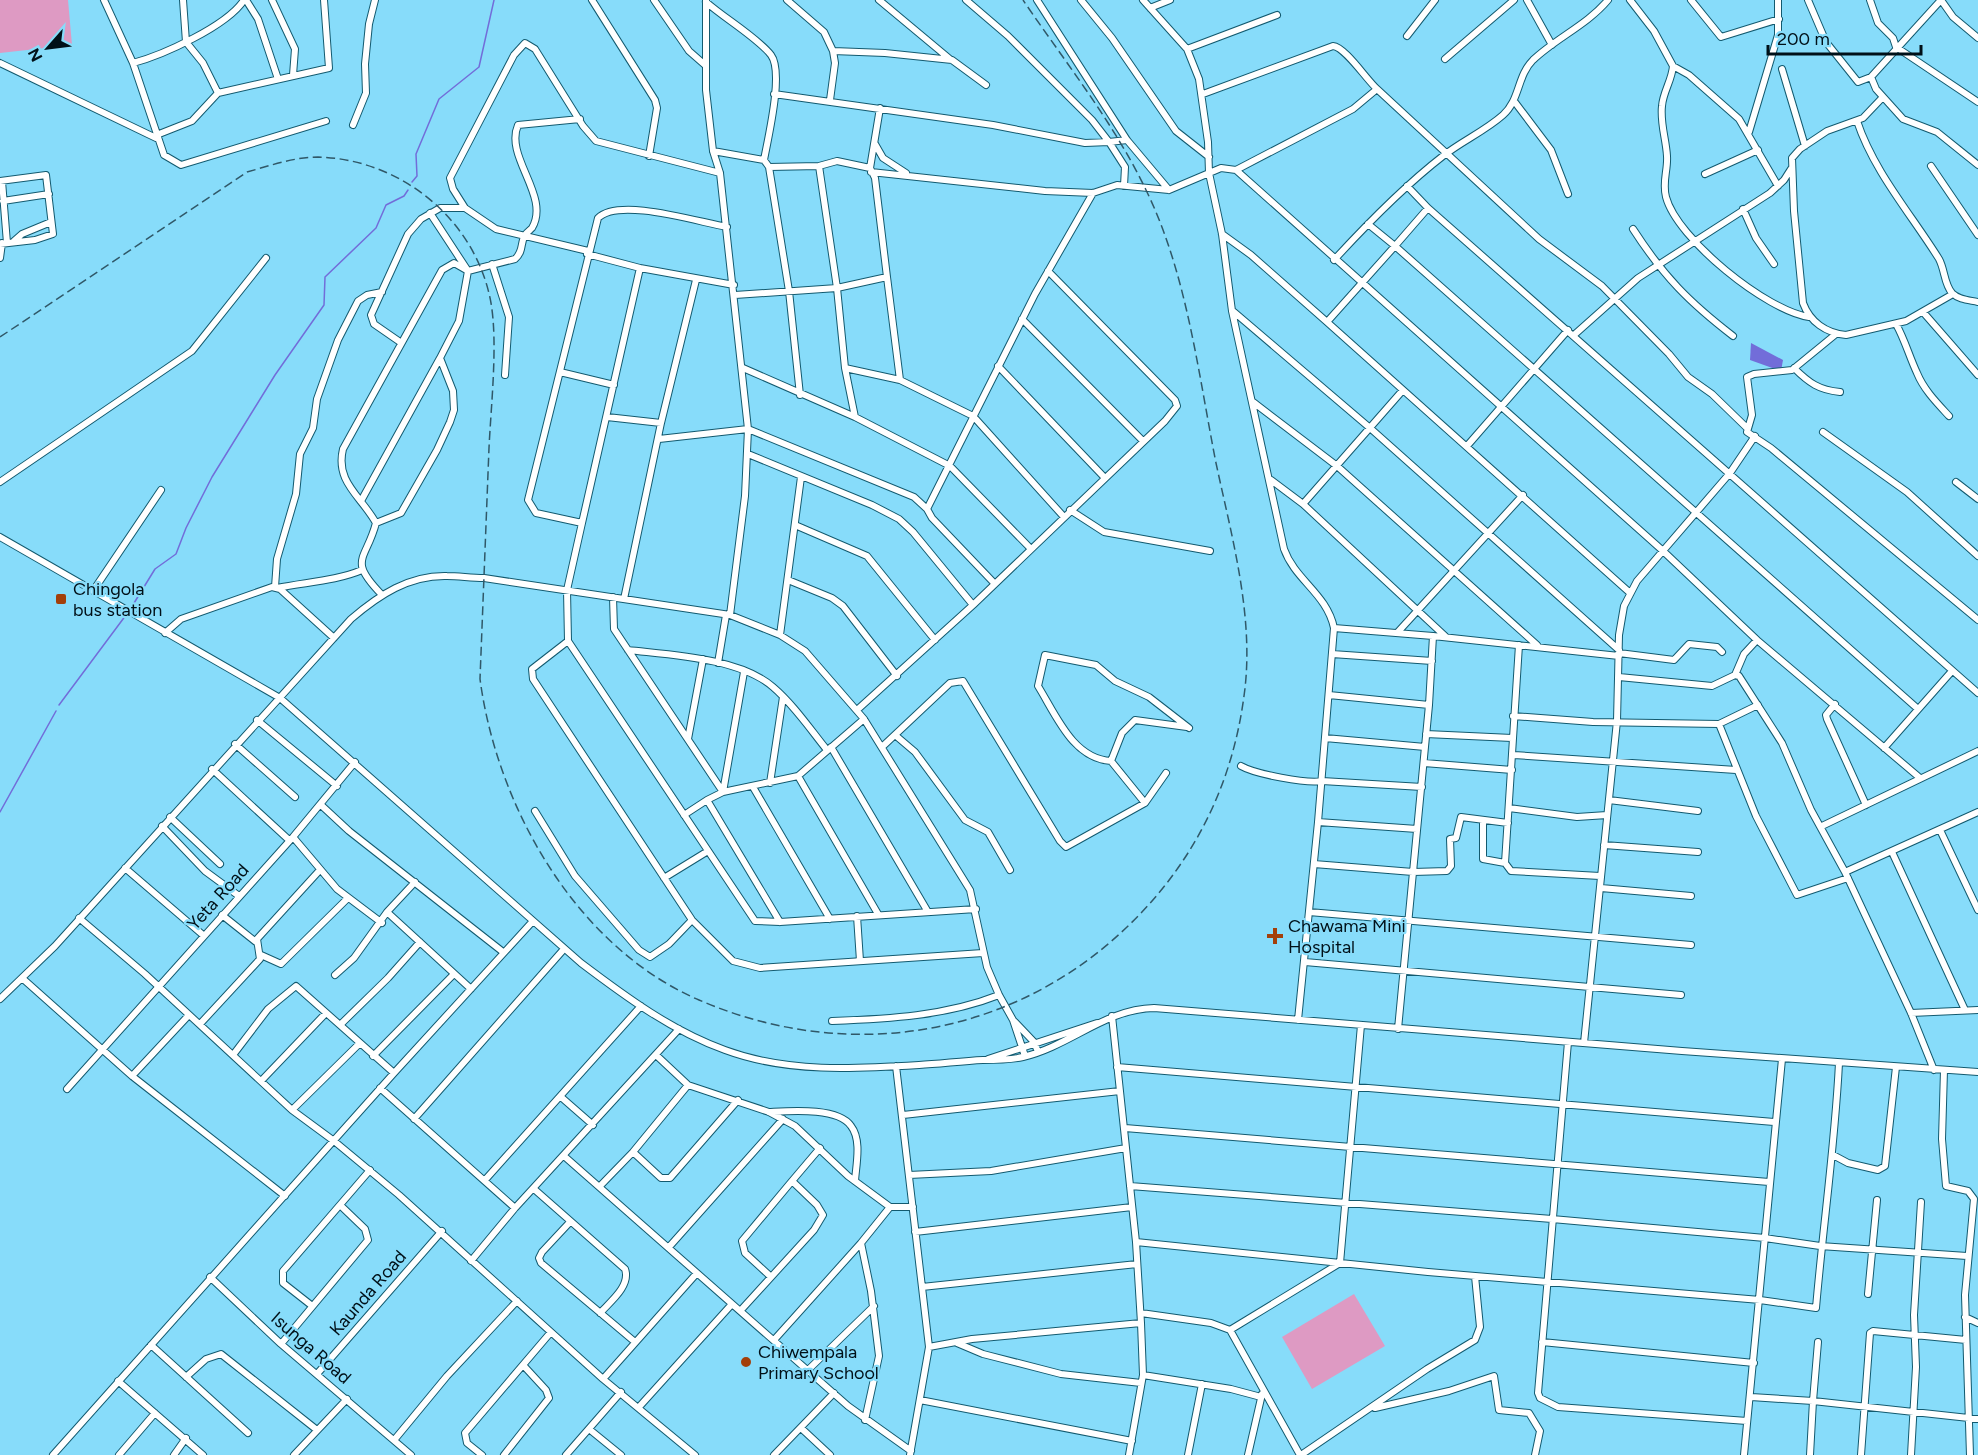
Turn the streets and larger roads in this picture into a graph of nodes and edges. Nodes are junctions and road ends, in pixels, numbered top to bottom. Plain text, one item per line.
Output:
1 (104, 0) edge
2 (183, 0) edge
3 (245, 0) edge
4 (272, 0) edge
5 (324, 0) edge
6 (375, 0) edge
7 (592, 0) edge
8 (654, 0) edge
9 (787, 0) edge
10 (879, 0) edge
11 (966, 0) edge
12 (1037, 0) edge
13 (1081, 0) edge
14 (1143, 0) edge
15 (1170, 0) edge
16 (1435, 0) edge
17 (1514, 0) edge
18 (1527, 0) edge
19 (1608, 0) edge
20 (1630, 0) edge
21 (1691, 0) edge
22 (1778, 0) edge
23 (1808, 0) edge
24 (1870, 0) edge
25 (706, 1) edge
26 (1150, 8) junction
27 (1277, 15) dead end
28 (1779, 19) junction
29 (1407, 36) dead end
30 (1978, 38) edge
31 (186, 42) junction
32 (1552, 45) junction
33 (1896, 47) junction
34 (1187, 49) junction
35 (833, 51) junction
36 (1445, 59) dead end
37 (952, 60) junction
38 (0, 63) edge
39 (133, 63) junction
40 (705, 65) junction
41 (1673, 66) junction
42 (1782, 69) dead end
43 (293, 75) junction
44 (1871, 77) junction
45 (278, 79) junction
46 (986, 85) dead end
47 (1377, 89) junction
48 (218, 93) junction
49 (774, 94) junction
50 (1203, 94) junction
51 (1883, 97) junction
52 (830, 100) junction
53 (1514, 101) junction
54 (1978, 102) edge
55 (880, 108) junction
56 (580, 119) junction
57 (326, 121) dead end
58 (1857, 121) junction
59 (353, 125) dead end
60 (1749, 132) junction
61 (157, 137) junction
62 (1127, 140) junction
63 (1109, 142) junction
64 (874, 144) junction
65 (1805, 146) junction
66 (1758, 150) junction
67 (713, 151) junction
68 (1445, 154) junction
69 (649, 156) junction
70 (1209, 158) junction
71 (764, 160) junction
72 (1978, 165) edge
73 (769, 166) junction
74 (819, 166) junction
75 (1931, 166) dead end
76 (1792, 167) junction
77 (871, 170) junction
78 (1236, 170) junction
79 (1209, 172) junction
80 (720, 173) junction
81 (1705, 174) dead end
82 (915, 178) junction
83 (1, 181) edge
84 (1124, 186) junction
85 (1407, 186) junction
86 (1778, 186) junction
87 (1169, 190) junction
88 (49, 194) junction
89 (1093, 194) junction
90 (1568, 194) dead end
91 (2, 202) edge
92 (465, 208) junction
93 (1428, 208) junction
94 (1743, 209) junction
95 (430, 213) junction
96 (51, 222) junction
97 (1368, 224) junction
98 (727, 227) junction
99 (1633, 229) dead end
100 (1222, 234) junction
101 (524, 236) junction
102 (1978, 236) edge
103 (1696, 240) junction
104 (6, 243) edge
105 (1395, 246) junction
106 (588, 253) junction
107 (0, 258) edge
108 (266, 258) dead end
109 (1334, 260) junction
110 (492, 264) junction
111 (1774, 264) dead end
112 (1657, 266) junction
113 (640, 268) junction
114 (468, 271) junction
115 (1048, 271) junction
116 (887, 277) junction
117 (696, 280) junction
118 (1361, 284) junction
119 (734, 285) junction
120 (837, 288) junction
121 (789, 291) junction
122 (382, 292) junction
123 (1953, 294) junction
124 (735, 295) junction
125 (1613, 299) junction
126 (1978, 302) edge
127 (1232, 311) junction
128 (1923, 312) junction
129 (1809, 318) junction
130 (1022, 320) junction
131 (1327, 322) junction
132 (1896, 324) junction
133 (1571, 333) junction
134 (1836, 334) junction
135 (1733, 336) dead end
136 (400, 342) junction
137 (440, 358) junction
138 (998, 366) junction
139 (743, 368) junction
140 (845, 368) junction
141 (1794, 368) junction
142 (1533, 369) junction
143 (560, 372) junction
144 (505, 375) dead end
145 (1978, 375) edge
146 (900, 380) junction
147 (614, 385) junction
148 (1403, 390) junction
149 (1840, 392) dead end
150 (800, 395) junction
151 (853, 400) junction
152 (1253, 401) junction
153 (1501, 407) junction
154 (841, 412) junction
155 (973, 416) junction
156 (1949, 416) dead end
157 (607, 417) junction
158 (855, 417) junction
159 (661, 423) junction
160 (1370, 428) junction
161 (1747, 428) junction
162 (748, 429) junction
163 (1823, 432) dead end
164 (1755, 436) junction
165 (659, 439) junction
166 (1143, 441) junction
167 (1467, 446) junction
168 (748, 454) junction
169 (950, 466) junction
170 (1337, 466) junction
171 (1730, 473) junction
172 (801, 477) junction
173 (1104, 477) junction
174 (1271, 480) junction
175 (0, 482) edge
176 (1956, 482) dead end
177 (161, 490) dead end
178 (1523, 495) junction
179 (1978, 499) edge
180 (362, 501) junction
181 (1303, 504) junction
182 (927, 508) junction
183 (1070, 510) junction
184 (1696, 512) junction
185 (1064, 517) junction
186 (376, 523) junction
187 (582, 523) junction
188 (795, 525) junction
189 (1489, 534) junction
190 (0, 537) edge
191 (7, 542) junction
192 (0, 545) edge
193 (1031, 549) junction
194 (1662, 550) junction
195 (1210, 551) dead end
196 (1978, 556) edge
197 (362, 570) junction
198 (1455, 571) junction
199 (788, 580) junction
200 (995, 584) junction
201 (276, 587) junction
202 (567, 590) junction
203 (93, 591) junction
204 (1629, 592) junction
205 (382, 594) junction
206 (613, 597) junction
207 (624, 599) junction
208 (973, 605) junction
209 (1418, 610) junction
210 (728, 615) junction
211 (1978, 620) edge
212 (1334, 628) junction
213 (165, 633) junction
214 (1397, 633) junction
215 (780, 635) junction
216 (1433, 636) junction
217 (1446, 637) junction
218 (334, 638) junction
219 (935, 639) junction
220 (1757, 640) junction
221 (568, 641) junction
222 (1519, 645) junction
223 (1537, 645) junction
224 (628, 650) junction
225 (1722, 652) dead end
226 (1619, 653) junction
227 (1332, 654) junction
228 (703, 659) junction
229 (1432, 661) junction
230 (718, 663) junction
231 (1952, 671) junction
232 (744, 672) junction
233 (1735, 675) junction
234 (897, 676) junction
235 (1619, 677) junction
236 (1978, 693) edge
237 (1329, 695) junction
238 (783, 697) junction
239 (280, 698) junction
240 (1836, 704) junction
241 (1429, 705) junction
242 (1758, 705) junction
243 (1917, 709) junction
244 (857, 710) junction
245 (1513, 716) junction
246 (864, 719) junction
247 (258, 720) junction
248 (1617, 721) junction
249 (1719, 724) junction
250 (1426, 734) junction
251 (895, 735) junction
252 (1325, 738) junction
253 (1512, 738) junction
254 (688, 739) junction
255 (235, 744) junction
256 (882, 747) junction
257 (1425, 747) junction
258 (1884, 747) junction
259 (829, 749) junction
260 (1978, 751) edge
261 (1514, 755) junction
262 (1111, 761) junction
263 (355, 762) junction
264 (1424, 763) junction
265 (1613, 763) junction
266 (1241, 766) dead end
267 (212, 769) junction
268 (1512, 770) junction
269 (1736, 770) junction
270 (1166, 773) dead end
271 (798, 776) junction
272 (1920, 778) junction
273 (1322, 781) junction
274 (770, 783) junction
275 (337, 786) junction
276 (753, 787) junction
277 (1422, 787) junction
278 (723, 792) junction
279 (295, 797) dead end
280 (707, 800) junction
281 (1609, 800) junction
282 (1145, 803) junction
283 (321, 805) junction
284 (1866, 805) junction
285 (1509, 808) junction
286 (535, 811) dead end
287 (1698, 811) dead end
288 (1978, 812) edge
289 (684, 815) junction
290 (1607, 815) junction
291 (170, 817) junction
292 (1483, 821) junction
293 (1318, 822) junction
294 (1508, 823) junction
295 (162, 826) junction
296 (1822, 826) junction
297 (1417, 830) junction
298 (1940, 830) junction
299 (291, 839) junction
300 (1604, 844) junction
301 (708, 851) junction
302 (1698, 852) dead end
303 (1892, 852) junction
304 (1505, 863) junction
305 (220, 864) dead end
306 (1314, 864) junction
307 (124, 868) junction
308 (1010, 870) dead end
309 (319, 871) junction
310 (1413, 872) junction
311 (1846, 875) junction
312 (1600, 876) junction
313 (664, 878) junction
314 (415, 882) junction
315 (1601, 888) junction
316 (1978, 889) edge
317 (1970, 893) junction
318 (239, 896) junction
319 (1691, 896) dead end
320 (348, 898) junction
321 (976, 909) junction
322 (1978, 910) edge
323 (387, 912) junction
324 (928, 912) junction
325 (1310, 912) junction
326 (878, 914) junction
327 (222, 915) junction
328 (857, 916) junction
329 (79, 918) junction
330 (830, 919) junction
331 (692, 920) junction
332 (1408, 920) junction
333 (533, 921) junction
334 (780, 922) junction
335 (381, 923) junction
336 (203, 934) junction
337 (1596, 934) junction
338 (256, 942) junction
339 (420, 942) junction
340 (1691, 945) dead end
341 (564, 949) junction
342 (503, 952) junction
343 (983, 953) junction
344 (261, 956) junction
345 (860, 961) junction
346 (1305, 962) junction
347 (1405, 971) junction
348 (454, 974) junction
349 (335, 975) dead end
350 (22, 978) junction
351 (159, 987) junction
352 (1589, 987) junction
353 (471, 989) junction
354 (999, 995) junction
355 (1682, 995) dead end
356 (0, 999) edge
357 (641, 1006) junction
358 (1965, 1010) junction
359 (1978, 1010) edge
360 (326, 1013) junction
361 (1911, 1013) junction
362 (188, 1016) junction
363 (1112, 1016) junction
364 (1013, 1020) junction
365 (1298, 1020) junction
366 (832, 1021) dead end
367 (1097, 1023) junction
368 (200, 1024) junction
369 (340, 1025) junction
370 (1361, 1025) junction
371 (678, 1029) junction
372 (1398, 1029) junction
373 (1034, 1042) junction
374 (1568, 1042) junction
375 (1584, 1043) junction
376 (359, 1044) junction
377 (1021, 1046) junction
378 (101, 1049) junction
379 (1038, 1052) junction
380 (233, 1055) junction
381 (656, 1055) junction
382 (373, 1056) junction
383 (1025, 1056) junction
384 (1782, 1059) junction
385 (984, 1060) junction
386 (1839, 1063) junction
387 (896, 1066) junction
388 (1117, 1067) junction
389 (1896, 1067) junction
390 (1934, 1070) junction
391 (1944, 1070) junction
392 (1978, 1072) edge
393 (394, 1073) junction
394 (132, 1076) junction
395 (262, 1080) junction
396 (688, 1085) junction
397 (1356, 1086) junction
398 (380, 1088) junction
399 (67, 1089) dead end
400 (1120, 1091) junction
401 (561, 1096) junction
402 (738, 1101) junction
403 (1563, 1106) junction
404 (292, 1110) junction
405 (769, 1112) junction
406 (903, 1115) junction
407 (414, 1119) junction
408 (783, 1119) junction
409 (1774, 1122) junction
410 (594, 1125) junction
411 (1125, 1128) junction
412 (334, 1141) junction
413 (1351, 1146) junction
414 (820, 1148) junction
415 (1126, 1148) junction
416 (633, 1152) junction
417 (1833, 1155) junction
418 (564, 1156) junction
419 (1557, 1163) junction
420 (370, 1170) junction
421 (909, 1175) junction
422 (485, 1180) junction
423 (792, 1181) junction
424 (855, 1181) junction
425 (1769, 1182) junction
426 (600, 1186) junction
427 (1130, 1186) junction
428 (534, 1189) junction
429 (285, 1196) junction
430 (1877, 1200) dead end
431 (1346, 1202) junction
432 (1920, 1202) dead end
433 (340, 1205) junction
434 (890, 1207) junction
435 (913, 1207) junction
436 (1132, 1207) junction
437 (515, 1208) junction
438 (1552, 1219) junction
439 (570, 1222) junction
440 (442, 1231) junction
441 (915, 1232) junction
442 (1765, 1238) junction
443 (1136, 1242) junction
444 (861, 1244) junction
445 (1820, 1246) junction
446 (669, 1247) junction
447 (1874, 1248) junction
448 (1918, 1252) junction
449 (1967, 1256) junction
450 (471, 1261) junction
451 (1340, 1263) junction
452 (1137, 1264) junction
453 (697, 1273) junction
454 (770, 1276) junction
455 (1475, 1276) junction
456 (210, 1277) junction
457 (1546, 1281) junction
458 (922, 1287) junction
459 (1868, 1294) dead end
460 (1760, 1300) junction
461 (517, 1301) junction
462 (732, 1304) junction
463 (311, 1305) junction
464 (874, 1306) junction
465 (741, 1310) junction
466 (600, 1313) junction
467 (1141, 1313) junction
468 (1965, 1317) junction
469 (1141, 1323) junction
470 (1978, 1323) edge
471 (1230, 1330) junction
472 (551, 1332) junction
473 (1914, 1333) junction
474 (774, 1340) junction
475 (1966, 1340) junction
476 (1818, 1341) dead end
477 (635, 1342) junction
478 (957, 1342) junction
479 (1542, 1342) junction
480 (281, 1344) junction
481 (151, 1345) junction
482 (929, 1347) junction
483 (1754, 1363) junction
484 (524, 1365) junction
485 (808, 1370) junction
486 (317, 1374) junction
487 (1143, 1375) junction
488 (186, 1377) junction
489 (603, 1379) junction
490 (118, 1381) junction
491 (1142, 1383) junction
492 (1202, 1384) junction
493 (621, 1392) junction
494 (834, 1393) junction
495 (1262, 1395) junction
496 (1751, 1397) junction
497 (347, 1399) junction
498 (920, 1400) junction
499 (1813, 1401) junction
500 (1863, 1405) junction
501 (639, 1407) junction
502 (1372, 1409) junction
503 (1913, 1412) junction
504 (155, 1413) junction
505 (1967, 1418) junction
506 (1978, 1419) edge
507 (865, 1420) junction
508 (1748, 1421) junction
509 (801, 1428) junction
510 (589, 1429) junction
511 (317, 1430) junction
512 (248, 1433) dead end
513 (186, 1438) junction
514 (395, 1439) junction
515 (1132, 1441) junction
516 (910, 1453) edge
517 (53, 1455) edge
518 (119, 1455) edge
519 (174, 1455) edge
520 (203, 1455) edge
521 (294, 1455) edge
522 (411, 1455) edge
523 (482, 1455) edge
524 (504, 1455) edge
525 (566, 1455) edge
526 (621, 1455) edge
527 (695, 1455) edge
528 (774, 1455) edge
529 (830, 1455) edge
530 (1129, 1455) edge
531 (1188, 1455) edge
532 (1248, 1455) edge
533 (1300, 1455) edge
534 (1534, 1455) edge
535 (1744, 1455) edge
536 (1810, 1455) edge
537 (1861, 1455) edge
538 (1911, 1455) edge
539 (1970, 1455) edge

1 - 39 street
2 - 31 street
3 - 31 street
3 - 45 street
4 - 43 street
5 - 43 street
6 - 59 street
7 - 69 street
8 - 40 street
9 - 35 street
10 - 37 street
11 - 63 street
12 - 62 street
13 - 70 street
14 - 26 street
15 - 26 street
16 - 29 street
17 - 36 street
18 - 32 street
19 - 32 street
20 - 41 street
21 - 28 street
22 - 28 street
23 - 44 street
24 - 33 street
25 - 40 street
25 - 49 street
26 - 34 street
27 - 34 street
28 - 60 street
30 - 33 street
31 - 39 street
31 - 48 street
32 - 53 street
33 - 44 street
33 - 54 street
34 - 50 street
35 - 37 street
35 - 52 street
37 - 46 street
38 - 61 street
39 - 61 street
40 - 67 street
41 - 60 street
41 - 103 street
42 - 65 street
43 - 45 street
44 - 51 street
45 - 48 street
47 - 50 street
47 - 68 street
47 - 78 street
48 - 61 street
49 - 52 street
49 - 71 street
50 - 70 street
51 - 58 street
51 - 72 street
52 - 55 street
53 - 68 street
53 - 90 street
55 - 63 street
55 - 64 street
56 - 69 street
56 - 92 street
56 - 101 street
57 - 61 street
58 - 65 street
58 - 123 street
60 - 66 street
62 - 63 street
62 - 87 street
63 - 84 street
64 - 77 street
64 - 82 street
65 - 76 street
66 - 81 street
66 - 86 street
67 - 71 street
67 - 80 street
68 - 85 street
68 - 125 street
69 - 80 street
70 - 79 street
71 - 73 street
73 - 74 street
73 - 121 street
74 - 77 street
74 - 120 street
75 - 102 street
76 - 86 street
76 - 129 street
77 - 82 street
77 - 116 street
78 - 79 street
78 - 109 street
79 - 87 street
79 - 100 street
80 - 98 street
82 - 89 street
83 - 88 street
83 - 91 street
84 - 87 street
84 - 89 street
85 - 93 street
85 - 97 street
86 - 94 street
88 - 91 street
88 - 96 street
89 - 115 street
91 - 104 street
92 - 95 street
92 - 101 street
93 - 105 street
93 - 133 street
94 - 103 street
94 - 111 street
95 - 114 street
95 - 122 street
96 - 104 street
96 - 104 street
97 - 105 street
97 - 109 street
98 - 106 street
98 - 119 street
99 - 112 street
100 - 127 street
100 - 131 street
101 - 106 street
101 - 110 street
103 - 112 street
103 - 129 street
104 - 107 street
105 - 118 street
105 - 142 street
106 - 113 street
106 - 143 street
108 - 175 street
109 - 118 street
110 - 114 street
110 - 144 street
112 - 125 street
112 - 135 street
113 - 117 street
113 - 147 street
114 - 136 street
114 - 137 street
115 - 130 street
115 - 166 street
116 - 120 street
116 - 146 street
117 - 119 street
117 - 159 street
118 - 131 street
118 - 153 street
119 - 124 street
120 - 121 street
120 - 140 street
121 - 124 street
121 - 150 street
122 - 136 street
122 - 201 street
123 - 126 street
123 - 128 street
124 - 139 street
125 - 133 street
125 - 161 street
127 - 152 street
127 - 160 street
128 - 132 street
128 - 145 street
129 - 134 street
130 - 138 street
130 - 166 street
131 - 148 street
132 - 134 street
132 - 156 street
133 - 142 street
133 - 171 street
134 - 141 street
136 - 180 street
137 - 180 street
137 - 186 street
138 - 155 street
138 - 173 street
139 - 150 street
139 - 162 street
140 - 146 street
140 - 151 street
141 - 149 street
141 - 161 street
142 - 153 street
142 - 184 street
143 - 147 street
143 - 187 street
146 - 155 street
147 - 157 street
148 - 160 street
148 - 167 street
150 - 154 street
151 - 154 street
151 - 158 street
152 - 170 street
152 - 174 street
153 - 167 street
153 - 194 street
154 - 158 street
155 - 169 street
155 - 185 street
157 - 159 street
157 - 187 street
158 - 169 street
159 - 165 street
160 - 170 street
160 - 189 street
161 - 164 street
162 - 165 street
162 - 168 street
162 - 182 street
163 - 196 street
164 - 171 street
164 - 211 street
165 - 207 street
166 - 173 street
167 - 178 street
168 - 172 street
168 - 210 street
169 - 182 street
169 - 193 street
170 - 181 street
170 - 198 street
171 - 184 street
171 - 231 street
172 - 188 street
172 - 208 street
173 - 183 street
174 - 181 street
174 - 212 street
176 - 179 street
177 - 203 street
178 - 189 street
178 - 204 street
180 - 186 street
181 - 209 street
182 - 200 street
183 - 185 street
183 - 195 street
184 - 194 street
184 - 243 street
185 - 193 street
186 - 197 street
187 - 202 street
188 - 199 street
188 - 219 street
189 - 198 street
189 - 226 street
190 - 191 street
191 - 192 street
191 - 203 street
193 - 200 street
194 - 204 street
194 - 220 street
197 - 201 street
197 - 205 street
198 - 209 street
198 - 223 street
199 - 215 street
199 - 234 street
200 - 208 street
201 - 213 street
201 - 218 street
202 - 205 street
202 - 206 street
202 - 221 street
203 - 213 street
204 - 226 street
205 - 218 street
206 - 207 street
206 - 224 street
207 - 210 street
208 - 219 street
209 - 214 street
209 - 217 street
210 - 215 street
210 - 230 street
212 - 214 street
212 - 227 street
213 - 239 street
214 - 216 street
215 - 244 street
216 - 217 street
216 - 229 street
217 - 222 street
218 - 239 street
219 - 234 street
220 - 233 street
220 - 240 street
221 - 289 street
221 - 313 street
222 - 223 street
222 - 245 street
223 - 226 street
224 - 228 street
224 - 254 street
225 - 226 street
226 - 235 street
227 - 229 street
227 - 237 street
228 - 230 street
228 - 254 street
229 - 241 street
230 - 232 street
231 - 236 street
231 - 243 street
232 - 238 street
232 - 278 street
233 - 235 street
233 - 242 street
234 - 244 street
235 - 248 street
237 - 241 street
237 - 252 street
238 - 259 street
238 - 274 street
239 - 247 street
239 - 263 street
240 - 258 street
240 - 284 street
241 - 250 street
242 - 249 street
242 - 296 street
243 - 258 street
244 - 246 street
245 - 248 street
245 - 253 street
246 - 256 street
246 - 259 street
247 - 255 street
247 - 275 street
248 - 249 street
248 - 265 street
249 - 269 street
250 - 253 street
250 - 257 street
251 - 256 street
251 - 282 street
251 - 308 street
252 - 257 street
252 - 273 street
253 - 261 street
254 - 278 street
255 - 267 street
255 - 279 street
256 - 321 street
257 - 264 street
258 - 272 street
259 - 271 street
259 - 324 street
260 - 272 street
261 - 265 street
261 - 268 street
262 - 262 street
262 - 282 street
263 - 275 street, Yeta Road
263 - 333 street
264 - 268 street
264 - 277 street
265 - 269 street
265 - 281 street
266 - 273 street
267 - 291 street
267 - 299 street
268 - 285 street
269 - 311 street
270 - 282 street
271 - 274 street
271 - 326 street
272 - 284 street
273 - 277 street
273 - 293 street
274 - 276 street
275 - 283 street, Yeta Road
276 - 278 street
276 - 330 street
277 - 297 street
278 - 280 street
280 - 289 street
280 - 334 street
281 - 287 street
281 - 290 street
283 - 299 street, Yeta Road
283 - 314 street
284 - 296 street
285 - 290 street
285 - 294 street
286 - 331 street
288 - 298 street
289 - 301 street
290 - 300 street
291 - 295 street
291 - 305 street
292 - 294 street
292 - 304 street
292 - 310 street
293 - 297 street
293 - 306 street
294 - 304 street
295 - 307 street
295 - 318 street
296 - 311 street
297 - 310 street
298 - 303 street
298 - 317 street
299 - 309 street
299 - 318 street, Yeta Road
300 - 302 street
300 - 312 street
301 - 313 street
301 - 334 street
303 - 311 street
303 - 358 street
304 - 312 street
306 - 310 street
306 - 325 street
307 - 329 street
307 - 336 street
309 - 320 street
309 - 338 street
310 - 332 street
311 - 361 street
312 - 315 street
313 - 331 street
314 - 323 street
314 - 342 street
315 - 319 street
315 - 337 street
316 - 317 street
317 - 322 street
318 - 327 street, Yeta Road
320 - 335 street
320 - 344 street
321 - 324 street
321 - 343 street
323 - 335 street
323 - 339 street
324 - 326 street
325 - 332 street
325 - 346 street
326 - 328 street
327 - 336 street, Yeta Road
327 - 338 street
328 - 330 street
328 - 345 street
329 - 350 street
329 - 351 street
330 - 334 street
331 - 345 street
332 - 337 street
332 - 347 street
333 - 341 street
333 - 342 street
335 - 349 street
336 - 351 street, Yeta Road
337 - 340 street
337 - 352 street
338 - 344 street
339 - 348 street
339 - 369 street
341 - 357 street
341 - 407 street
342 - 353 street
343 - 345 street
343 - 354 street
344 - 368 street
346 - 347 street
346 - 365 street
347 - 352 street
347 - 372 street
348 - 353 street
348 - 382 street
350 - 356 street
350 - 378 street
351 - 362 street
351 - 378 street, Yeta Road
352 - 355 street
352 - 375 street
353 - 393 street
354 - 364 street
354 - 366 street
357 - 371 street
357 - 401 street
358 - 359 street
358 - 361 street
360 - 369 street
360 - 380 street
360 - 395 street
361 - 390 street
362 - 368 street
362 - 394 street
363 - 365 street
363 - 367 street
363 - 388 street
364 - 373 street
364 - 377 street
365 - 370 street
367 - 373 street
367 - 379 street
368 - 380 street
369 - 376 street
370 - 372 street
370 - 397 street
371 - 381 street
371 - 387 street
372 - 374 street
373 - 377 street
373 - 379 street
374 - 375 street
374 - 403 street
375 - 384 street
376 - 382 street
376 - 404 street
377 - 383 street
377 - 385 street
378 - 394 street
378 - 399 street, Yeta Road
379 - 383 street
380 - 395 street
381 - 396 street
381 - 410 street
382 - 393 street
383 - 385 street
384 - 386 street
384 - 409 street
385 - 387 street
386 - 389 street
386 - 417 street
387 - 406 street
388 - 397 street
388 - 400 street
389 - 390 street
389 - 417 street
390 - 391 street
391 - 392 street
391 - 449 street
393 - 398 street
394 - 429 street
395 - 404 street
396 - 402 street
396 - 416 street
397 - 403 street
397 - 413 street
398 - 407 street
398 - 412 street
400 - 406 street
400 - 411 street
401 - 410 street
401 - 422 street
402 - 405 street
402 - 416 street
403 - 409 street
403 - 419 street
404 - 412 street
405 - 408 street
405 - 424 street
406 - 421 street
407 - 422 street
408 - 414 street
408 - 446 street
409 - 425 street
410 - 418 street
411 - 413 street
411 - 415 street
412 - 420 street
412 - 429 street
413 - 419 street
413 - 431 street
414 - 423 street
414 - 424 street
415 - 421 street
415 - 427 street
416 - 426 street
417 - 445 street
418 - 426 street
418 - 428 street
419 - 425 street
419 - 438 street
420 - 433 street
420 - 440 street
421 - 435 street
422 - 437 street
423 - 454 street
423 - 454 street
424 - 434 street
425 - 442 street
426 - 446 street
427 - 431 street
427 - 436 street
428 - 437 street
428 - 439 street
429 - 456 street
430 - 447 street
431 - 438 street
431 - 451 street
432 - 448 street
433 - 463 street
433 - 463 street
434 - 435 street
434 - 444 street
435 - 441 street
436 - 441 street
436 - 443 street
437 - 450 street
438 - 442 street
438 - 457 street
439 - 466 street
439 - 466 street
440 - 450 street
440 - 486 street, Kaunda Road
441 - 458 street
442 - 445 street
442 - 460 street
443 - 451 street
443 - 452 street
444 - 464 street
444 - 474 street
445 - 447 street
445 - 460 street
446 - 453 street
447 - 448 street
447 - 459 street
448 - 449 street
448 - 473 street
449 - 468 street
450 - 461 street
451 - 455 street
451 - 471 street
452 - 458 street
452 - 467 street
453 - 462 street
453 - 477 street
454 - 465 street
455 - 457 street
455 - 502 street
456 - 480 street, Isunga Road
456 - 481 street
457 - 460 street
457 - 479 street
458 - 482 street
460 - 483 street
461 - 472 street
461 - 514 street
462 - 465 street
462 - 501 street
463 - 480 street
464 - 485 street
464 - 507 street
465 - 474 street
466 - 477 street
467 - 469 street
467 - 471 street
468 - 470 street
468 - 475 street
469 - 478 street
469 - 487 street
471 - 495 street
472 - 484 street
472 - 489 street
473 - 475 street
473 - 500 street
473 - 503 street
474 - 485 street
475 - 505 street
476 - 499 street
477 - 489 street
478 - 482 street
478 - 491 street
479 - 483 street
479 - 508 street
480 - 486 street, Isunga Road
481 - 488 street
481 - 490 street
482 - 498 street
483 - 496 street
484 - 523 street
484 - 524 street
485 - 494 street
486 - 497 street, Isunga Road
487 - 491 street
487 - 492 street
488 - 511 street
488 - 512 street
489 - 493 street
490 - 504 street
490 - 517 street
491 - 515 street
492 - 495 street
492 - 531 street
493 - 501 street
493 - 510 street
494 - 507 street
494 - 509 street
495 - 532 street
495 - 533 street
496 - 499 street
496 - 508 street
497 - 511 street
497 - 514 street, Isunga Road
498 - 515 street
498 - 516 street
499 - 500 street
499 - 536 street
500 - 503 street
500 - 537 street
501 - 527 street
502 - 533 street
502 - 534 street
503 - 505 street
503 - 538 street
504 - 513 street
504 - 518 street
505 - 506 street
505 - 539 street
507 - 516 street
508 - 535 street
509 - 528 street
509 - 529 street
510 - 525 street
510 - 526 street
511 - 521 street
513 - 519 street
513 - 520 street
514 - 522 street, Isunga Road
515 - 530 street

